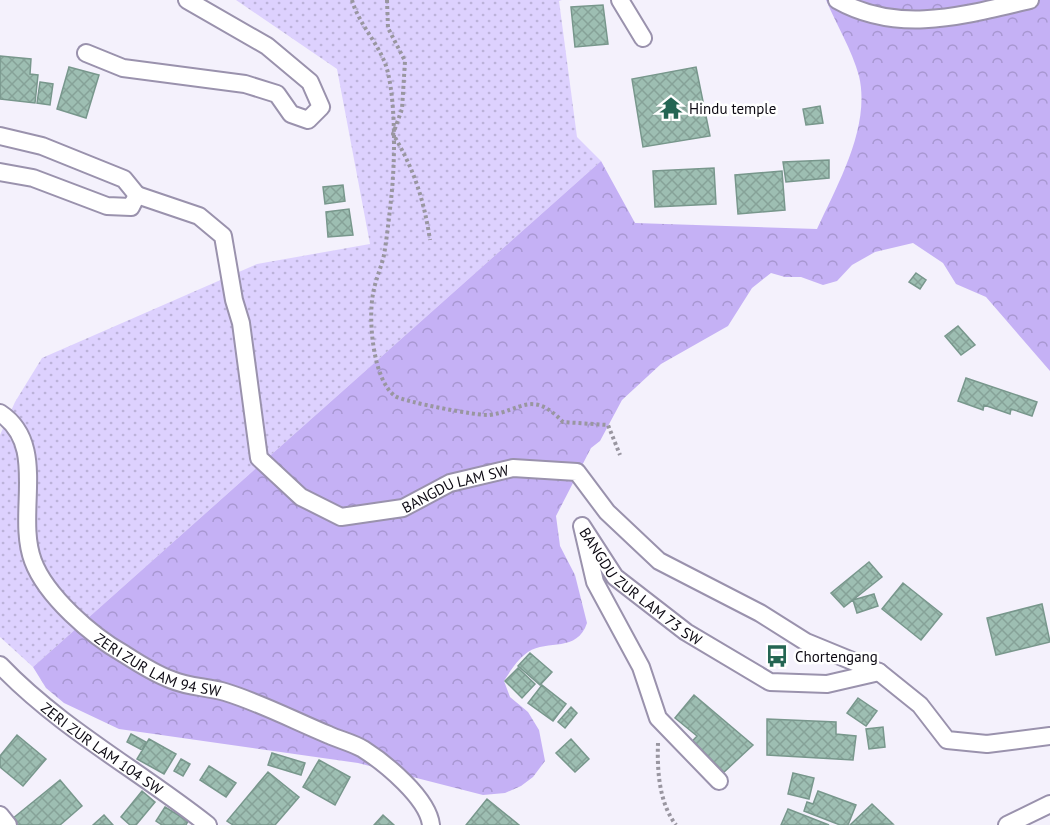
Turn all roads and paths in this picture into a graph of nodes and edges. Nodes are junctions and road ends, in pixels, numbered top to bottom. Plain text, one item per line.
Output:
1 (187, 0) edge
2 (352, 0) edge
3 (387, 0) edge
4 (620, 0) edge
5 (837, 0) edge
6 (1030, 0) edge
7 (643, 38) dead end
8 (86, 53) dead end
9 (393, 134) junction
10 (0, 136) edge
11 (0, 172) edge
12 (137, 195) junction
13 (430, 240) dead end
14 (0, 413) edge
15 (620, 455) dead end
16 (0, 665) edge
17 (879, 672) junction
18 (658, 718) junction
19 (1050, 736) edge
20 (718, 781) dead end
21 (1050, 804) edge
22 (0, 815) edge
23 (8, 825) edge
24 (208, 825) edge
25 (431, 825) edge
26 (676, 825) edge
27 (1007, 825) edge

1 - 8 street
2 - 9 path
3 - 9 path
4 - 7 street
5 - 6 street
9 - 13 path
9 - 15 path
10 - 12 street
11 - 12 street
12 - 17 street, BANGDU LAM SW
14 - 25 street, ZERI ZUR LAM 94 SW
16 - 24 street, ZERI ZUR LAM 104 SW
17 - 18 street, BANGDU ZUR LAM 73 SW
17 - 19 street, BANGDU LAM SW
18 - 20 street, BANGDU ZUR LAM 73 SW
18 - 26 path
21 - 27 street
22 - 23 street

